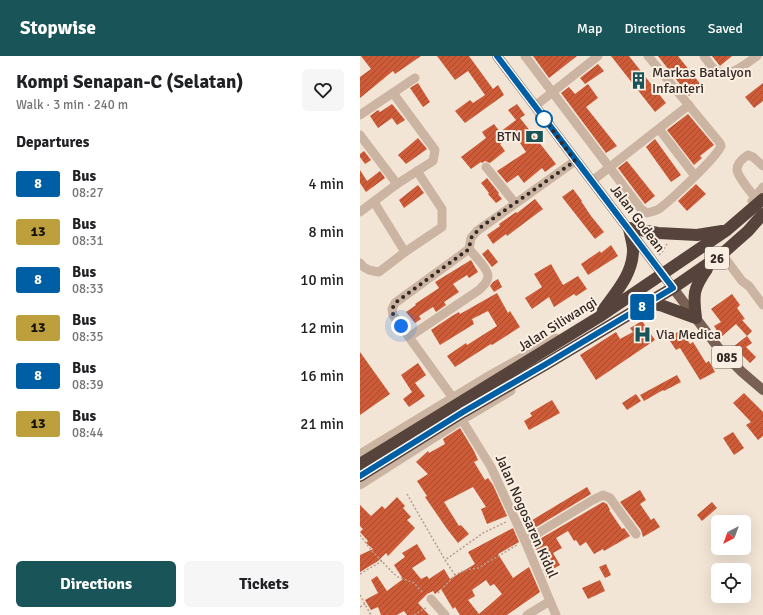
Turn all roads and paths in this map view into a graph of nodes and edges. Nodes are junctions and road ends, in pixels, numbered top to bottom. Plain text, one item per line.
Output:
1 (497, 56) edge
2 (525, 56) edge
3 (598, 56) edge
4 (648, 56) edge
5 (704, 56) edge
6 (757, 56) edge
7 (415, 78) dead end
8 (552, 91) junction
9 (393, 93) junction
10 (689, 105) junction
11 (534, 106) junction
12 (360, 115) edge
13 (659, 129) junction
14 (360, 135) edge
15 (575, 161) junction
16 (763, 166) edge
17 (486, 167) dead end
18 (610, 167) junction
19 (417, 171) junction
20 (695, 176) junction
21 (592, 181) junction
22 (397, 184) junction
23 (763, 187) edge
24 (759, 200) edge
25 (374, 202) junction
26 (515, 203) junction
27 (361, 211) edge
28 (761, 219) edge
29 (628, 228) junction
30 (727, 230) junction
31 (469, 249) junction
32 (405, 252) junction
33 (717, 258) junction
34 (360, 263) edge
35 (662, 274) junction
36 (673, 288) junction
37 (649, 303) junction
38 (763, 305) edge
39 (599, 317) junction
40 (696, 318) junction
41 (409, 337) junction
42 (565, 338) junction
43 (573, 347) junction
44 (763, 390) edge
45 (453, 398) junction
46 (462, 420) junction
47 (360, 454) edge
48 (360, 464) edge
49 (360, 476) edge
50 (360, 485) edge
51 (407, 494) dead end
52 (514, 517) junction
53 (636, 534) dead end
54 (360, 535) edge
55 (525, 541) junction
56 (445, 560) junction
57 (382, 562) junction
58 (360, 574) edge
59 (455, 575) junction
60 (360, 595) edge
61 (431, 599) junction
62 (550, 601) junction
63 (365, 604) junction
64 (360, 607) edge
65 (371, 615) edge
66 (414, 615) edge
67 (445, 615) edge
68 (527, 615) edge
69 (556, 615) edge

1 - 11 main road, Jalan Godean / 085
2 - 8 street
3 - 8 street
4 - 10 street
5 - 6 street
7 - 9 street
8 - 11 street
8 - 18 street
9 - 12 street
9 - 19 street
10 - 13 street
10 - 20 street
11 - 15 main road, Jalan Godean / 085
13 - 18 street
13 - 20 street
14 - 22 street
15 - 21 main road, Jalan Godean / 085
15 - 26 street
16 - 24 street
17 - 26 street
18 - 20 street
18 - 21 street
19 - 22 street
19 - 32 street
21 - 29 main road, Jalan Godean / 085
22 - 25 street
23 - 24 street
24 - 30 highway, Jalan Siliwangi / 26
25 - 27 street
25 - 32 street
26 - 31 street
28 - 33 highway, Jalan Siliwangi / 26
29 - 30 highway
29 - 35 main road, Jalan Godean / 085
29 - 39 highway
30 - 35 highway, Jalan Siliwangi / 26
31 - 41 street
31 - 41 street
32 - 34 street
33 - 36 highway, Jalan Siliwangi / 26
33 - 38 street
33 - 40 highway
35 - 36 main road, Jalan Godean / 085
35 - 39 highway, Jalan Siliwangi / 26
36 - 37 highway, Jalan Siliwangi / 26
36 - 40 main road, Jalan Godean / 085
37 - 40 highway
37 - 43 highway, Jalan Siliwangi / 26
39 - 42 highway, Jalan Siliwangi / 26
40 - 44 main road, Jalan Godean / 085
41 - 45 street
42 - 45 street
42 - 48 highway, Jalan Siliwangi / 26
43 - 46 street
43 - 49 highway, Jalan Siliwangi / 26
45 - 47 street
46 - 50 street
46 - 52 street, Jalan Nogosaren Kidul
51 - 56 path
52 - 55 street, Jalan Nogosaren Kidul
52 - 56 path
53 - 55 street
54 - 57 path
55 - 59 path
55 - 62 street, Jalan Nogosaren Kidul
56 - 59 path
57 - 58 path
57 - 61 path
59 - 61 path
60 - 63 path
61 - 66 path
61 - 67 street
62 - 68 street
62 - 69 street, Jalan Nogosaren Kidul
63 - 64 path
63 - 65 path

